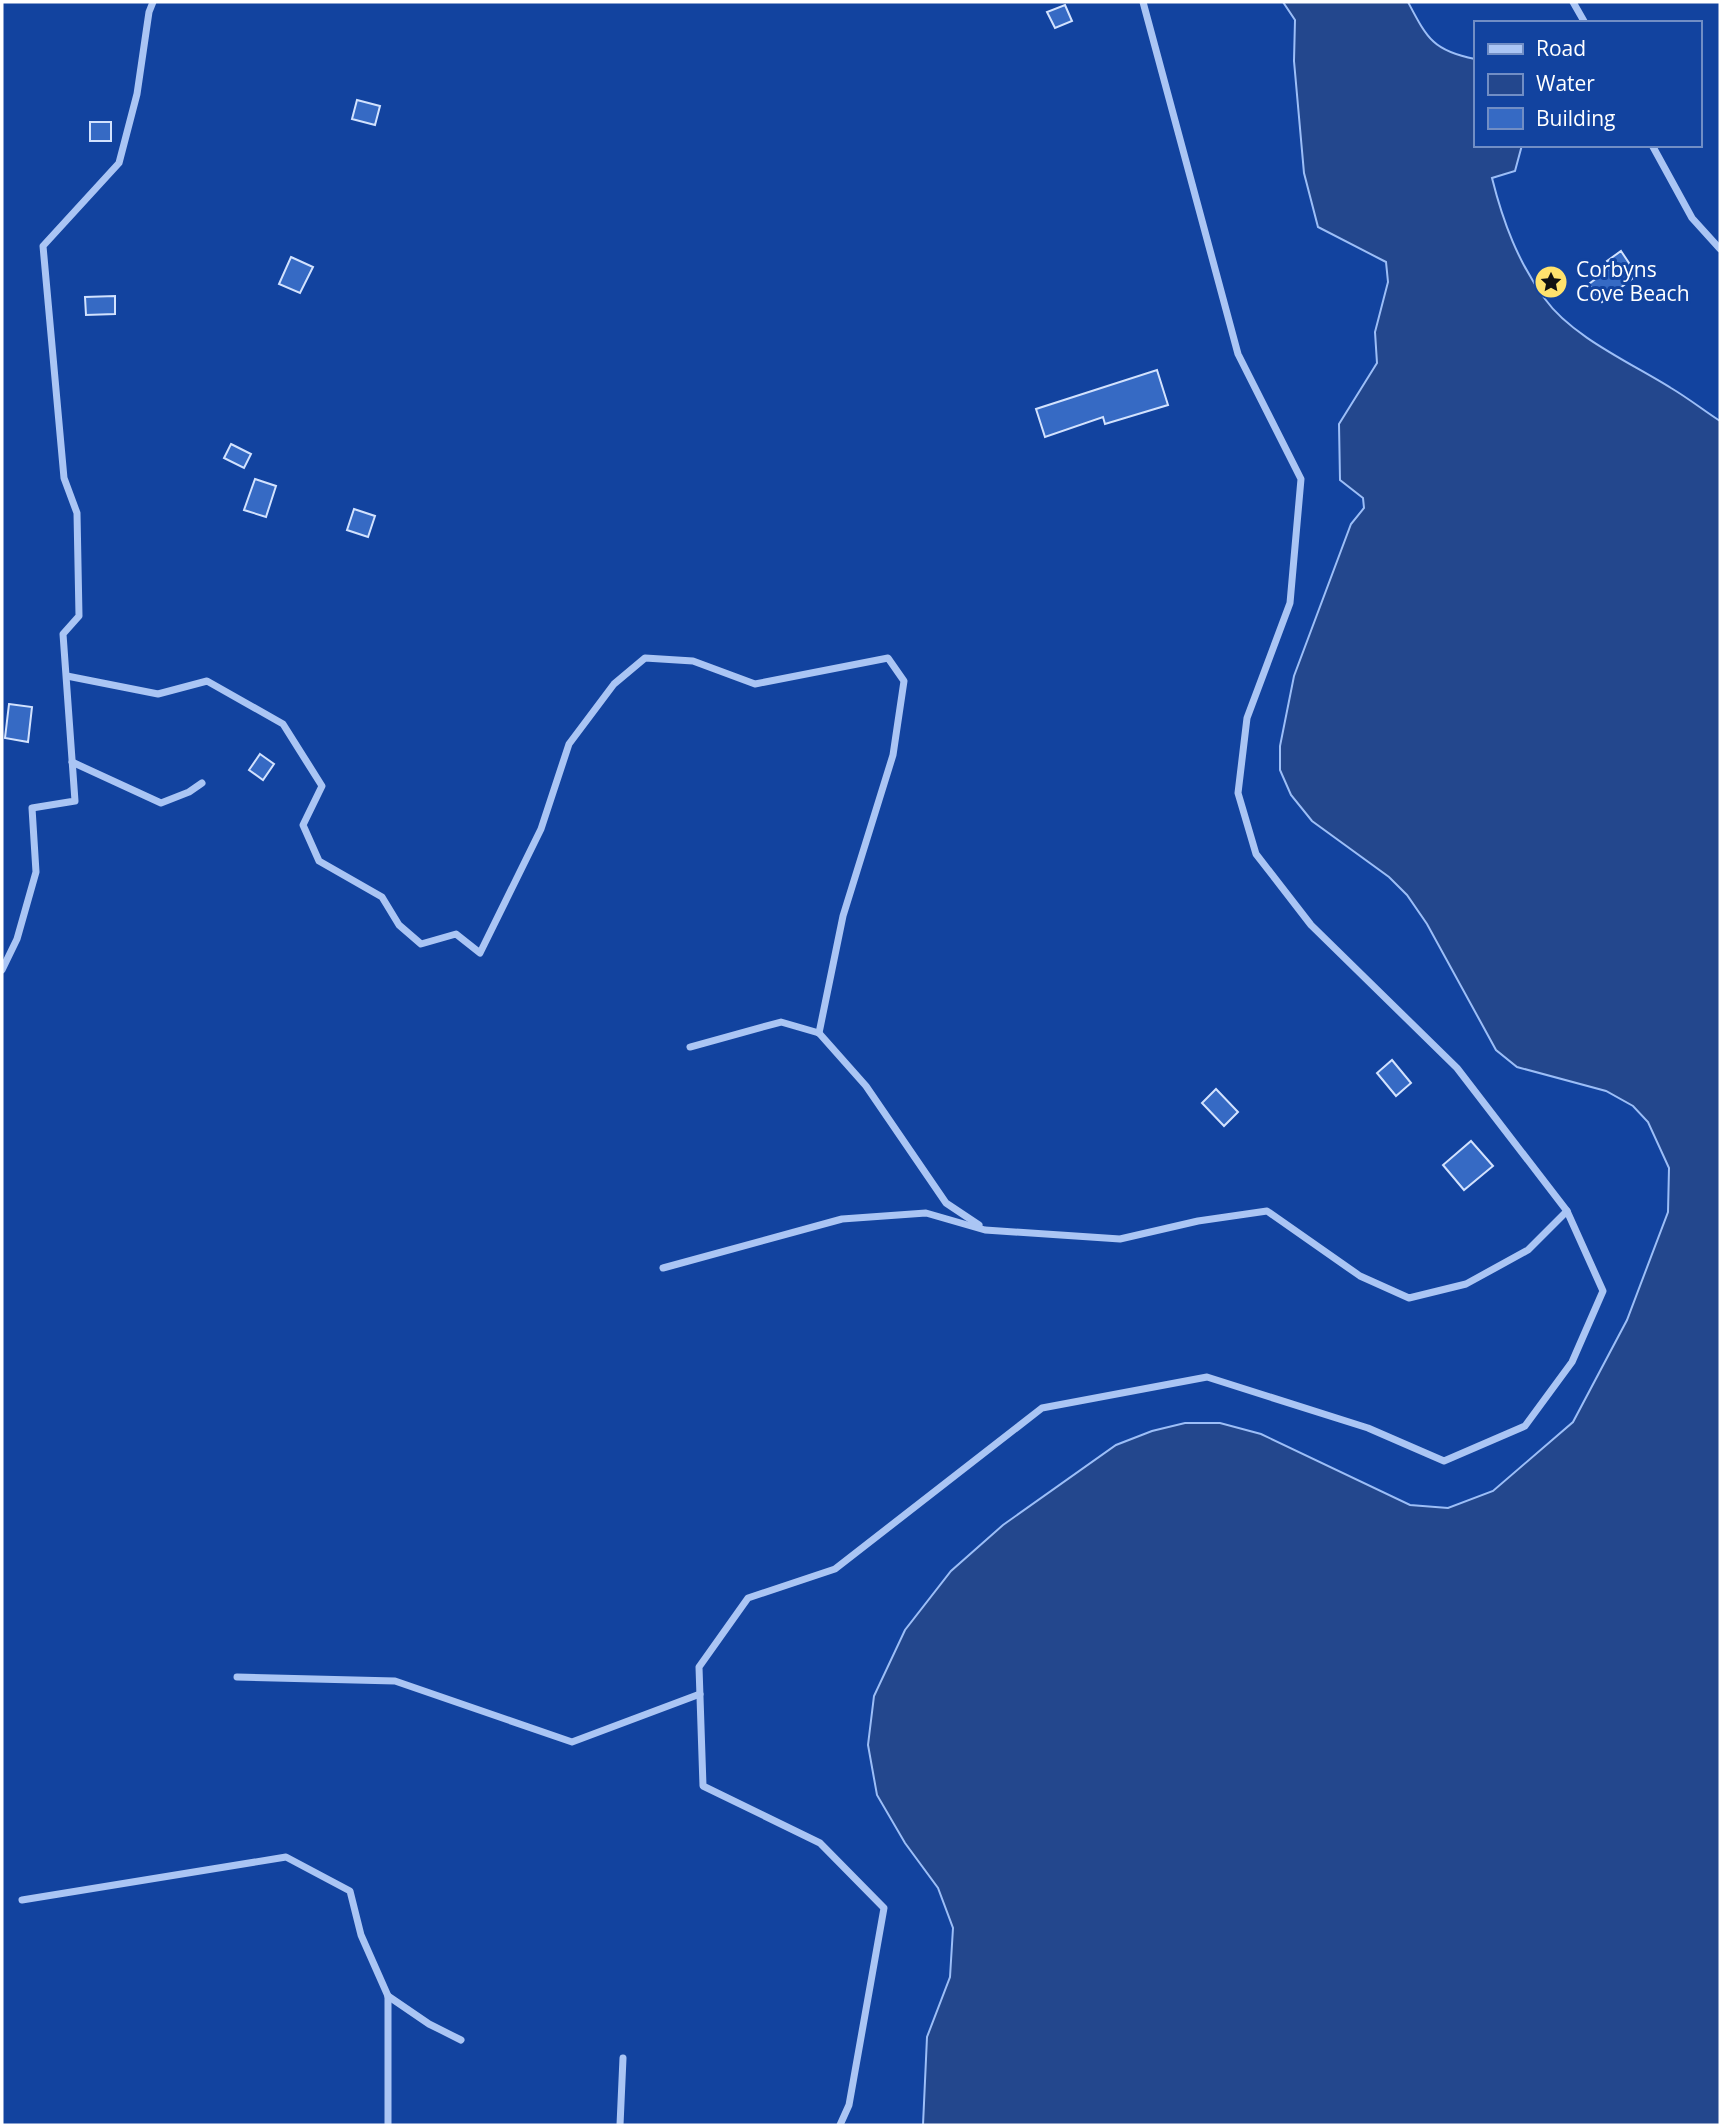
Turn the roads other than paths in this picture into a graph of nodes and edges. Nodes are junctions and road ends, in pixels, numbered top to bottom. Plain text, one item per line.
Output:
1 (153, 2) edge
2 (1143, 2) edge
3 (1573, 2) edge
4 (1583, 21) edge
5 (1653, 147) edge
6 (1720, 248) edge
7 (66, 676) junction
8 (72, 762) junction
9 (202, 783) dead end
10 (2, 970) edge
11 (819, 1033) junction
12 (690, 1047) dead end
13 (1567, 1211) junction
14 (985, 1230) junction
15 (663, 1268) dead end
16 (237, 1677) dead end
17 (700, 1694) junction
18 (22, 1899) dead end
19 (388, 1996) junction
20 (461, 2040) dead end
21 (623, 2058) dead end
22 (388, 2125) edge
23 (620, 2125) edge
24 (840, 2125) edge

1 - 7 street
2 - 13 street
3 - 4 street
5 - 6 street
7 - 8 street
7 - 11 street
8 - 9 street
8 - 10 street
11 - 12 street
11 - 14 street
13 - 14 street
13 - 17 street
14 - 15 street
16 - 17 street
17 - 24 street
18 - 19 street
19 - 20 street
19 - 22 street
21 - 23 street

